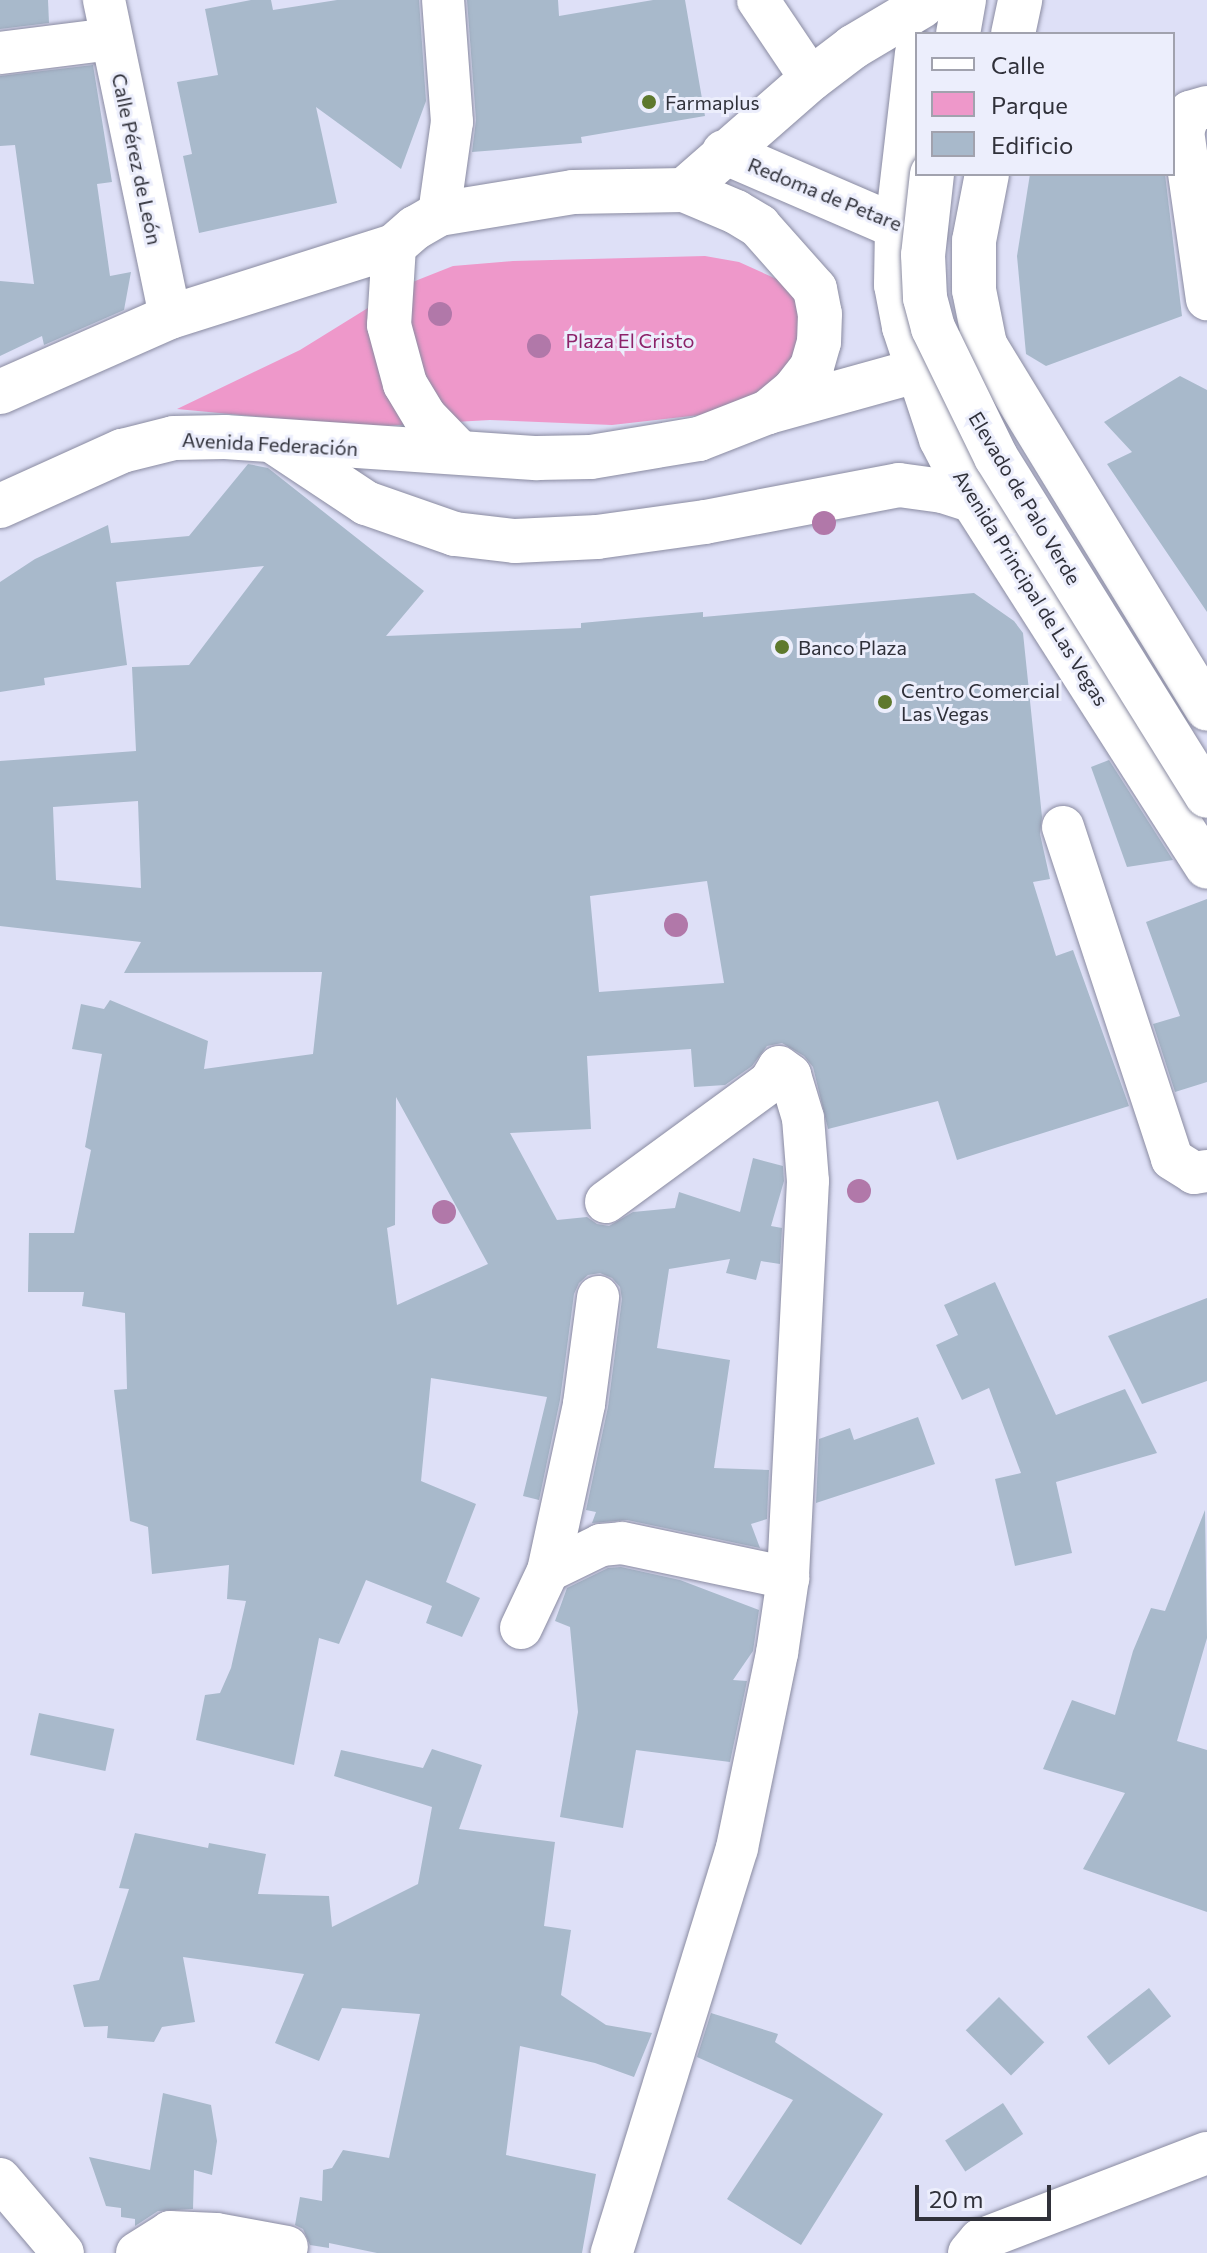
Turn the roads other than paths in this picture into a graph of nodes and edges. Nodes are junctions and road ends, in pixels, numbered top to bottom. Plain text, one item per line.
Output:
1 (443, 0) edge
2 (758, 0) edge
3 (964, 0) edge
4 (1020, 0) edge
5 (921, 13) edge
6 (108, 20) edge
7 (958, 32) edge
8 (1013, 32) edge
9 (0, 53) edge
10 (915, 70) edge
11 (811, 79) junction
12 (1198, 110) edge
13 (724, 152) junction
14 (932, 176) edge
15 (987, 176) edge
16 (684, 190) junction
17 (439, 214) junction
18 (897, 227) junction
19 (974, 241) junction
20 (394, 246) junction
21 (1207, 299) edge
22 (170, 317) junction
23 (985, 345) junction
24 (919, 370) junction
25 (0, 392) edge
26 (768, 412) junction
27 (277, 444) junction
28 (458, 451) junction
29 (973, 501) junction
30 (0, 506) edge
31 (1207, 708) edge
32 (1207, 796) edge
33 (1063, 827) dead end
34 (1207, 867) edge
35 (1207, 1171) edge
36 (606, 1202) dead end
37 (598, 1297) dead end
38 (548, 1571) junction
39 (788, 1578) junction
40 (521, 1628) dead end
41 (1207, 2153) edge
42 (0, 2179) edge
43 (287, 2247) dead end
44 (63, 2253) edge
45 (137, 2253) edge
46 (612, 2253) edge
47 (969, 2253) edge

1 - 17 street
2 - 11 street
3 - 7 street
4 - 8 street
5 - 11 street, Redoma de Petare
6 - 9 street
6 - 22 street, Calle Pérez de León
10 - 18 street, Avenida Principal de Las Vegas
11 - 13 street, Redoma de Petare
12 - 21 street
13 - 16 street, Redoma de Petare
13 - 18 street, Redoma de Petare
14 - 32 street, Elevado de Palo Verde, bridge
15 - 19 street
16 - 17 street
16 - 26 street
17 - 20 street
18 - 19 street, Redoma de Petare
18 - 24 street, Avenida Principal de Las Vegas
19 - 23 street
20 - 22 street
20 - 28 street
22 - 25 street
23 - 24 street
23 - 31 street
24 - 26 street
24 - 29 street, Avenida Principal de Las Vegas
26 - 28 street
27 - 28 street, Avenida Federación
27 - 29 street
27 - 30 street, Avenida Federación
29 - 34 street, Avenida Principal de Las Vegas
33 - 35 street
36 - 39 street
37 - 38 street
38 - 39 street
38 - 40 street
39 - 46 street
41 - 47 street
42 - 44 street
43 - 45 street

